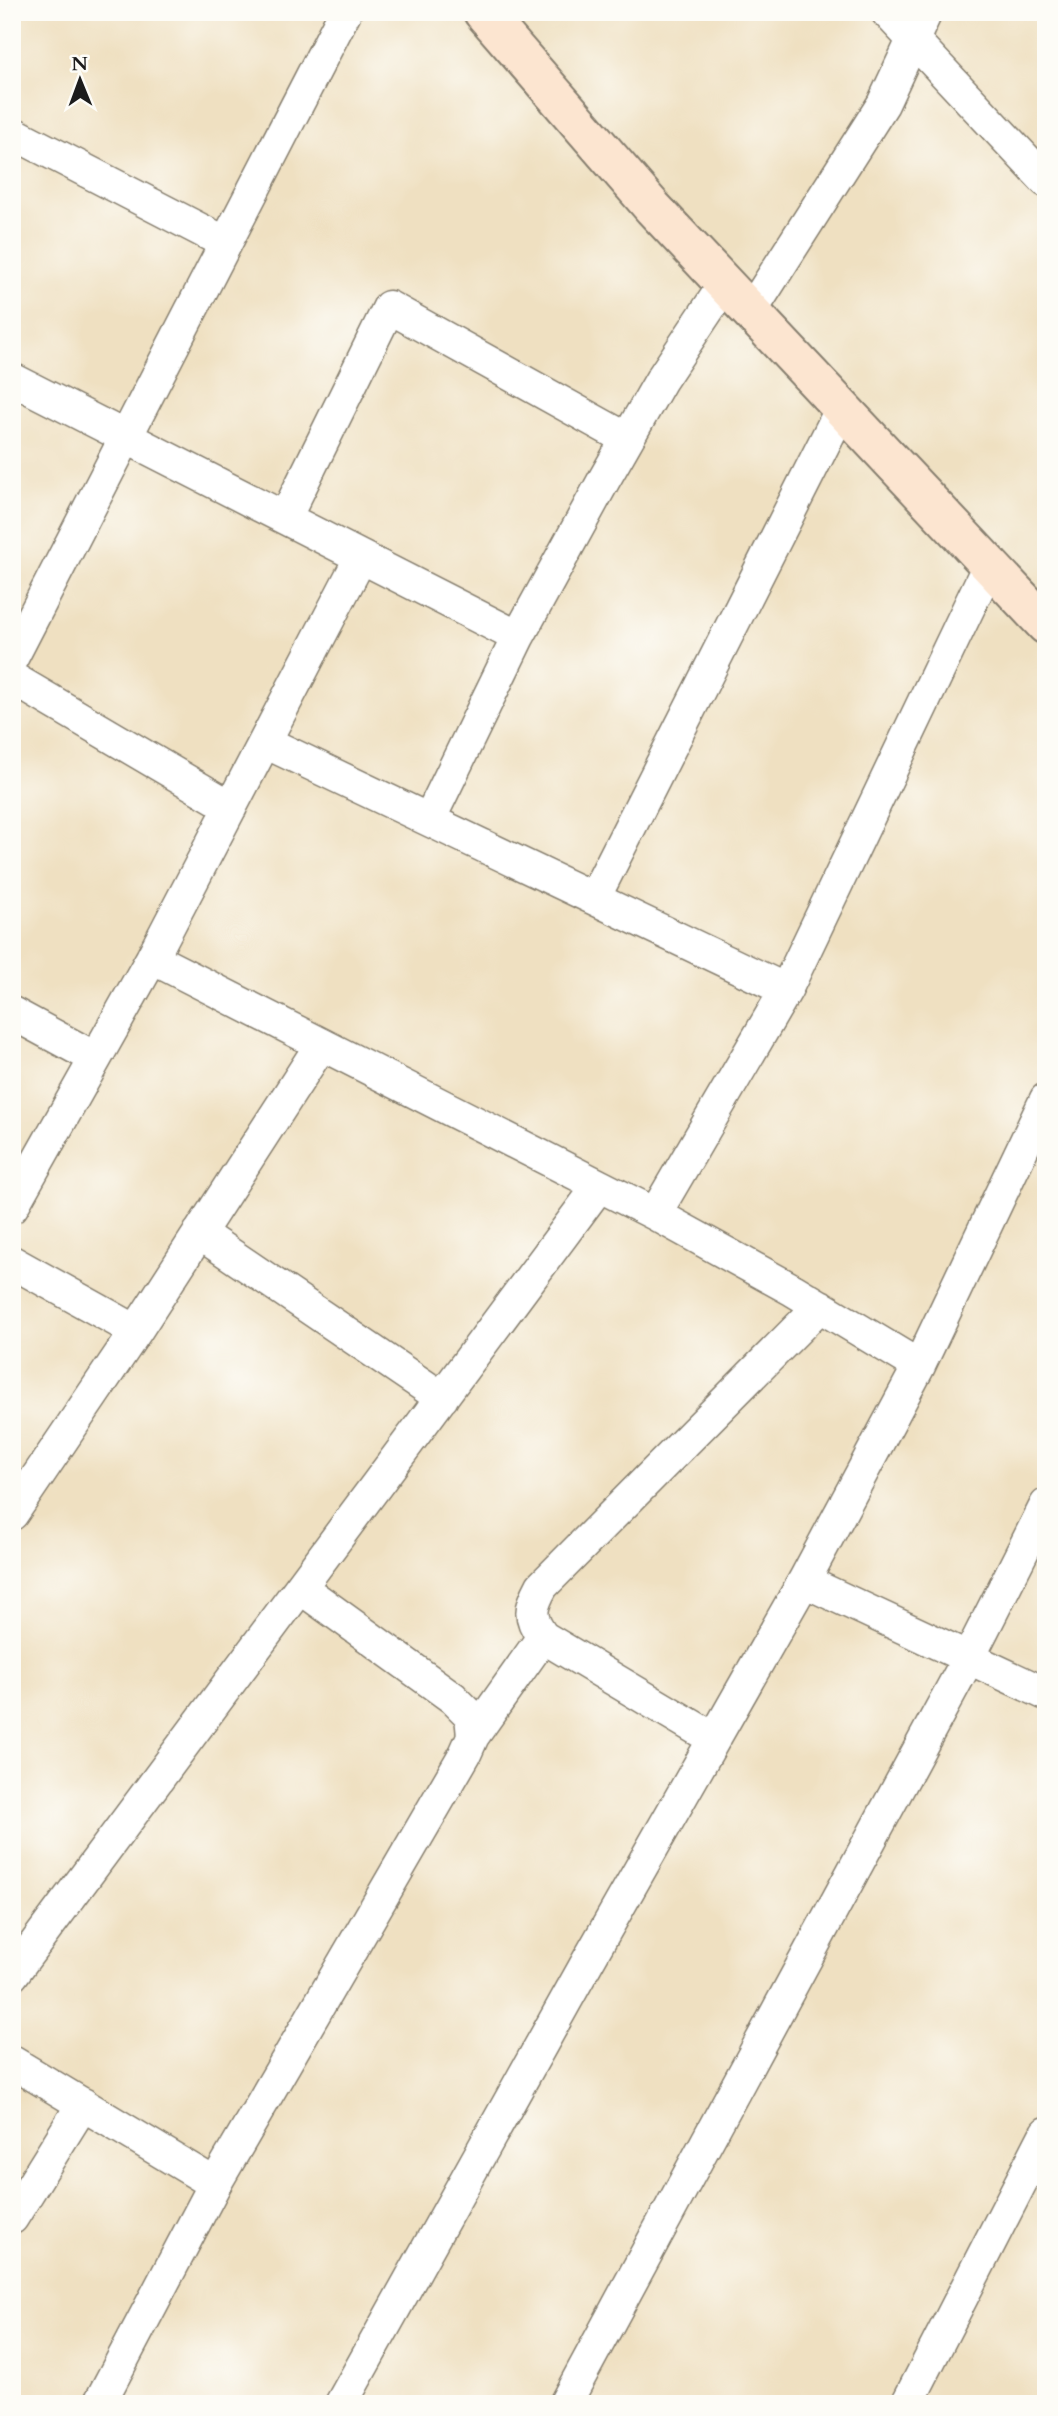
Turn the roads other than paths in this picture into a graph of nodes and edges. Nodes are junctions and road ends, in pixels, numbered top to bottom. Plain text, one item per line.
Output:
1 (345, 12) edge
2 (483, 12) edge
3 (887, 12) edge
4 (920, 25) edge
5 (17, 135) dead end
6 (1046, 181) edge
7 (226, 243) junction
8 (738, 298) junction
9 (12, 379) edge
10 (842, 408) junction
11 (126, 437) junction
12 (627, 439) junction
13 (285, 518) junction
14 (361, 557) junction
15 (989, 565) junction
16 (1046, 625) edge
17 (518, 636) junction
18 (12, 658) edge
19 (12, 678) edge
20 (265, 742) junction
21 (231, 807) junction
22 (429, 820) junction
23 (594, 898) junction
24 (152, 958) junction
25 (786, 990) junction
26 (12, 1013) edge
27 (321, 1045) junction
28 (95, 1058) junction
29 (1046, 1100) edge
30 (599, 1186) junction
31 (12, 1207) edge
32 (655, 1214) junction
33 (199, 1233) junction
34 (12, 1262) edge
35 (820, 1306) junction
36 (136, 1331) junction
37 (919, 1366) junction
38 (442, 1398) junction
39 (1046, 1505) edge
40 (12, 1514) edge
41 (804, 1581) junction
42 (301, 1588) junction
43 (543, 1637) junction
44 (968, 1659) junction
45 (1046, 1694) edge
46 (473, 1736) junction
47 (714, 1739) junction
48 (12, 1975) edge
49 (12, 2062) edge
50 (83, 2104) junction
51 (1046, 2133) edge
52 (215, 2184) junction
53 (12, 2218) edge
54 (99, 2404) edge
55 (341, 2404) edge
56 (565, 2404) edge
57 (906, 2404) edge

1 - 7 street
2 - 8 street
3 - 4 street
4 - 6 street
4 - 8 street
5 - 7 street
7 - 11 street
8 - 10 street
8 - 12 street
9 - 11 street
10 - 15 street
10 - 23 street
11 - 13 street
11 - 18 street
12 - 13 street
12 - 17 street
13 - 14 street
14 - 17 street
14 - 20 street
15 - 16 street
15 - 25 street
17 - 22 street
19 - 21 street
20 - 21 street
20 - 22 street
21 - 24 street
22 - 23 street
23 - 25 street
24 - 27 street
24 - 28 street
25 - 32 street
26 - 28 street
27 - 30 street
27 - 33 street
28 - 31 street
29 - 37 street
30 - 32 street
30 - 38 street
32 - 35 street
33 - 36 street
33 - 38 street
34 - 36 street
35 - 37 street
35 - 43 street
36 - 40 street
37 - 41 street
38 - 42 street
39 - 44 street
41 - 44 street
41 - 47 street
42 - 46 street
42 - 48 street
43 - 46 street
43 - 47 street
44 - 45 street
44 - 56 street
46 - 52 street
47 - 55 street
49 - 50 street
50 - 52 street
50 - 53 street
51 - 57 street
52 - 54 street

